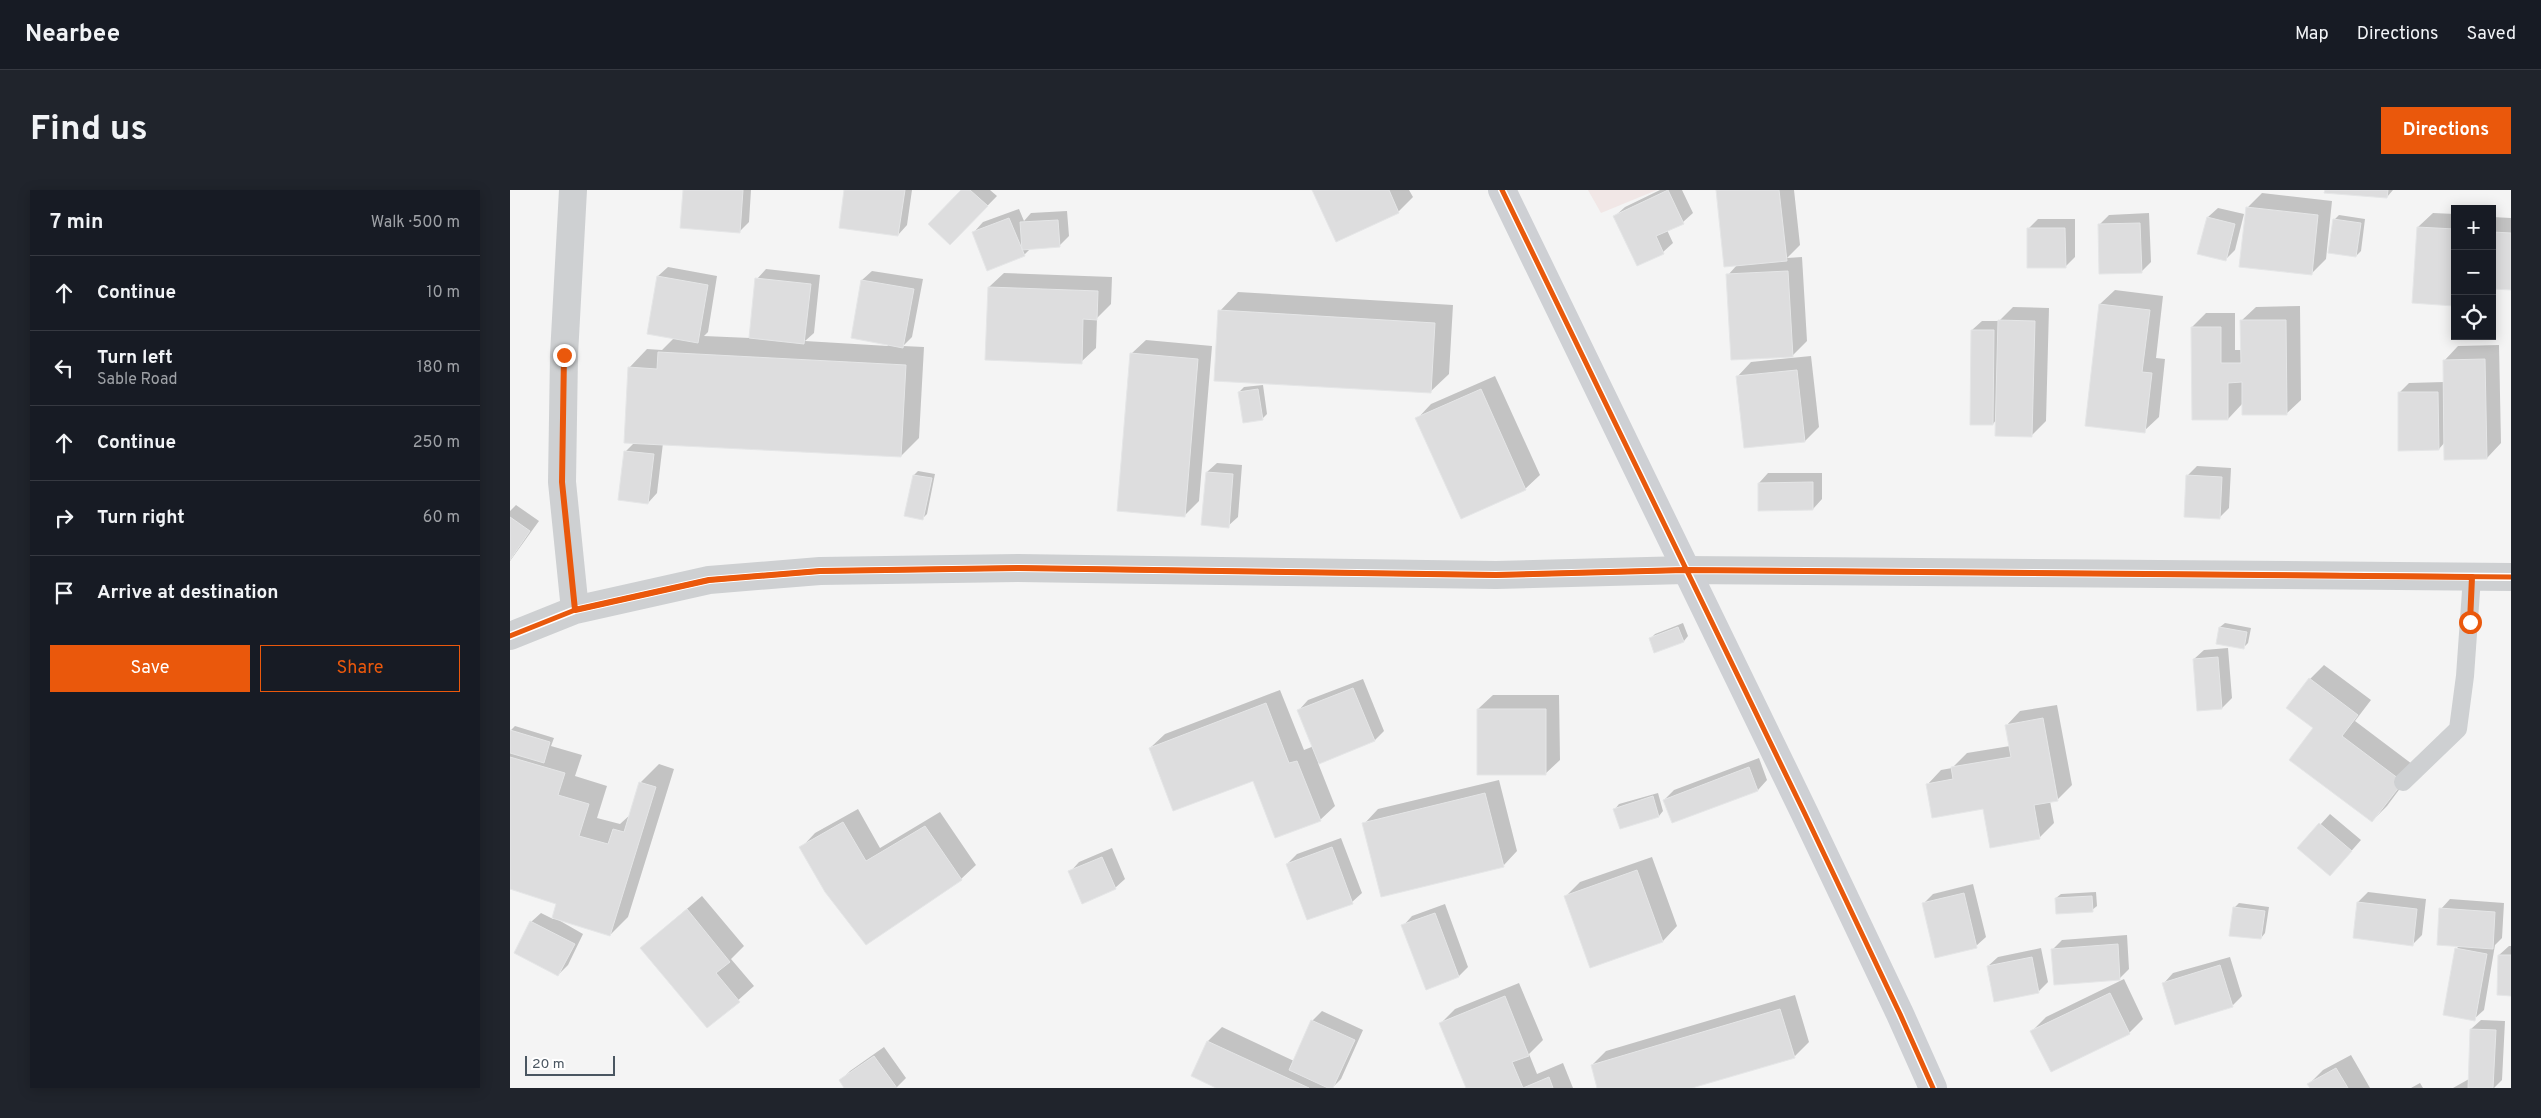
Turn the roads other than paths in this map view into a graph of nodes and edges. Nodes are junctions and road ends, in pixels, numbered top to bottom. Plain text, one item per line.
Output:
1 (573, 190) edge
2 (1502, 190) edge
3 (1685, 570) junction
4 (2472, 577) junction
5 (2511, 577) edge
6 (575, 610) junction
7 (510, 614) edge
8 (522, 632) edge
9 (2403, 782) dead end
10 (1933, 1088) edge

1 - 6 street
2 - 3 street
3 - 4 street
3 - 6 street
3 - 10 street
4 - 5 street
4 - 9 lane
6 - 8 street
7 - 8 street

